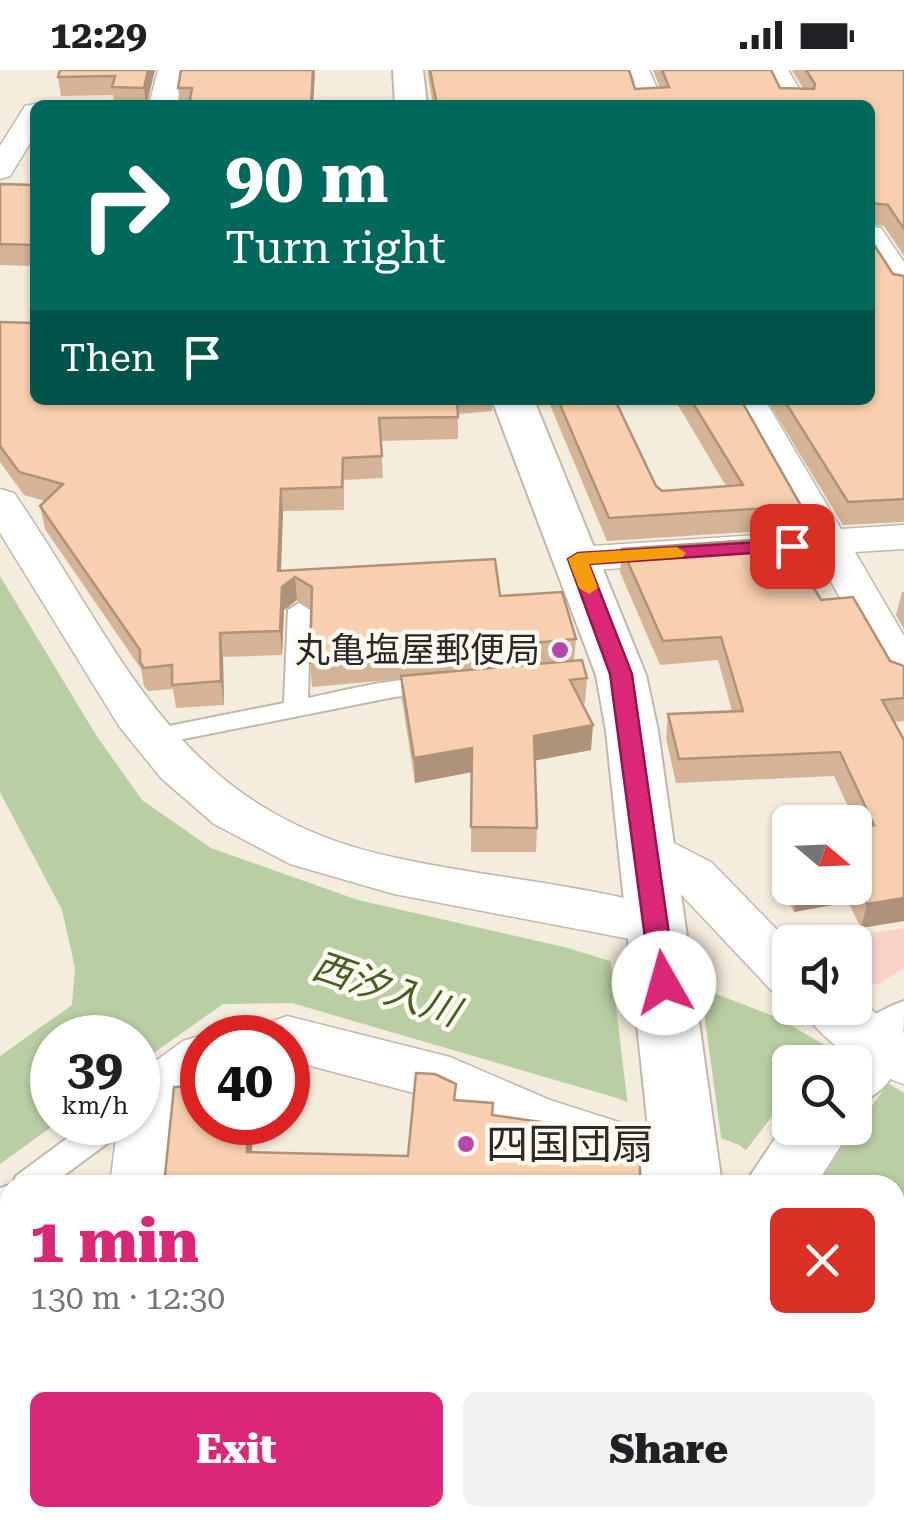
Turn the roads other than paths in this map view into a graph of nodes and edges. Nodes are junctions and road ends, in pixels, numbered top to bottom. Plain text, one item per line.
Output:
1 (172, 70) edge
2 (408, 70) edge
3 (636, 70) edge
4 (775, 70) edge
5 (164, 100) edge
6 (411, 100) edge
7 (648, 100) edge
8 (792, 100) edge
9 (28, 106) edge
10 (0, 170) edge
11 (879, 239) edge
12 (904, 286) edge
13 (514, 405) edge
14 (750, 405) edge
15 (0, 502) edge
16 (904, 537) edge
17 (828, 544) junction
18 (578, 559) junction
19 (299, 610) dead end
20 (904, 672) edge
21 (469, 682) edge
22 (296, 708) junction
23 (152, 737) junction
24 (646, 846) junction
25 (658, 937) junction
26 (772, 957) edge
27 (850, 1025) edge
28 (310, 1044) edge
29 (882, 1053) edge
30 (82, 1145) edge
31 (136, 1145) edge
32 (807, 1145) edge
33 (686, 1168) edge
34 (41, 1175) edge
35 (138, 1175) edge
36 (785, 1175) edge

1 - 5 street
2 - 6 street
3 - 7 street
4 - 8 street
9 - 10 street
11 - 12 street
13 - 18 street
14 - 17 street
15 - 23 street
16 - 17 street
17 - 18 street
17 - 20 street
18 - 24 street
19 - 22 lane
21 - 22 lane
22 - 23 lane
23 - 25 street
24 - 25 street
24 - 26 street
25 - 33 street
27 - 29 street
28 - 33 street
30 - 34 lane
31 - 35 street
32 - 36 street

